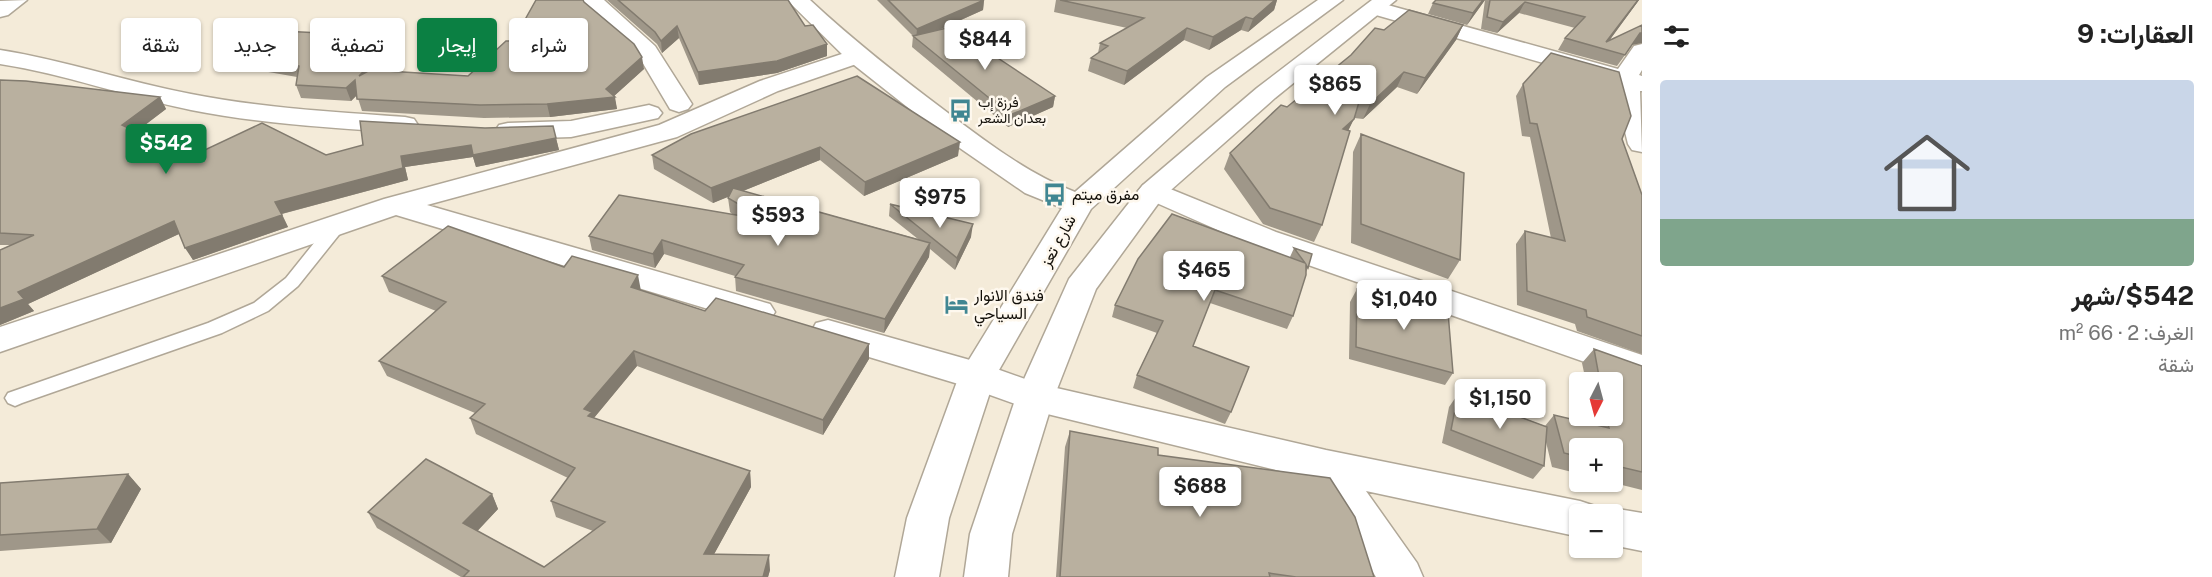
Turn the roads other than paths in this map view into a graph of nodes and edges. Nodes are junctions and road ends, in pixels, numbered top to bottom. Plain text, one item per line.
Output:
1 (16, 0) edge
2 (592, 0) edge
3 (798, 0) edge
4 (825, 0) edge
5 (1332, 0) edge
6 (1381, 4) edge
7 (0, 10) edge
8 (1642, 51) edge
9 (857, 56) junction
10 (0, 57) edge
11 (1633, 81) edge
12 (769, 86) junction
13 (679, 104) junction
14 (428, 127) edge
15 (486, 130) edge
16 (1642, 144) edge
17 (1153, 191) junction
18 (1079, 204) junction
19 (394, 205) junction
20 (340, 222) junction
21 (0, 340) edge
22 (1642, 369) edge
23 (977, 376) junction
24 (1035, 397) junction
25 (15, 398) dead end
26 (1326, 466) junction
27 (1569, 517) edge
28 (1623, 528) edge
29 (1642, 532) edge
30 (917, 577) edge
31 (986, 577) edge
32 (1401, 577) edge

1 - 7 street
2 - 13 street
3 - 9 street
4 - 9 street
5 - 18 street, شارع تعز
6 - 11 street
6 - 17 street
8 - 11 street
9 - 12 street
9 - 18 street
10 - 14 street
11 - 16 street
12 - 13 street
12 - 19 street
13 - 15 street
17 - 22 street
17 - 24 street
18 - 23 street, شارع تعز
19 - 20 street
19 - 23 street
20 - 21 street
20 - 25 lane
23 - 24 street
23 - 30 street, شارع تعز
24 - 26 street
24 - 31 street
26 - 27 street
26 - 32 street
28 - 29 street

